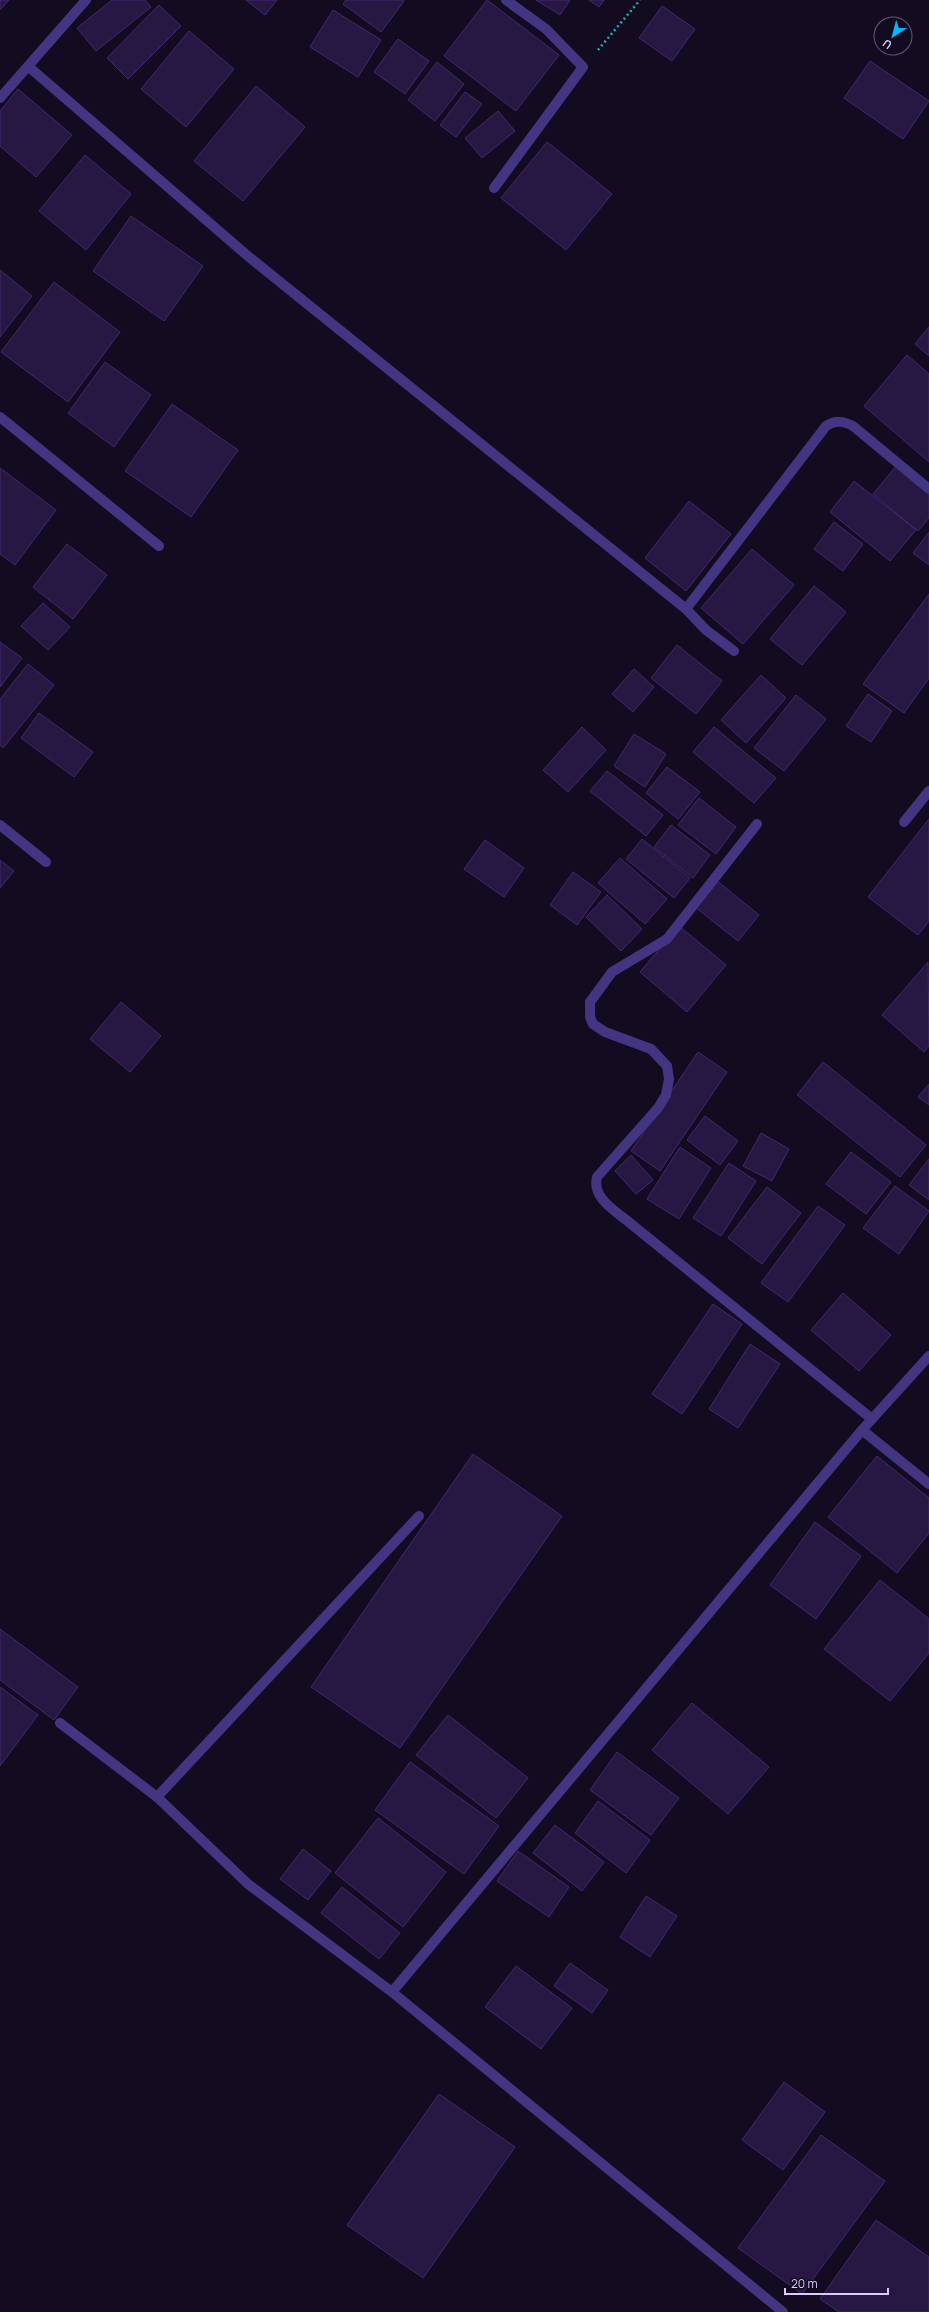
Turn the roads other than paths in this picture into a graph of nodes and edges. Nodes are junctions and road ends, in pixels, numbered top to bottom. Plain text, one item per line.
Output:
1 (86, 0) edge
2 (506, 0) edge
3 (29, 67) junction
4 (0, 98) edge
5 (494, 188) dead end
6 (0, 417) edge
7 (929, 489) edge
8 (159, 546) dead end
9 (686, 608) junction
10 (734, 651) dead end
11 (929, 791) edge
12 (904, 822) dead end
13 (757, 824) dead end
14 (0, 825) edge
15 (46, 862) dead end
16 (929, 1356) edge
17 (872, 1419) junction
18 (862, 1430) junction
19 (929, 1484) edge
20 (419, 1516) dead end
21 (60, 1723) dead end
22 (157, 1797) junction
23 (392, 1992) junction
24 (784, 2312) edge

1 - 3 street
2 - 5 street
3 - 4 street
3 - 9 street
6 - 8 street
7 - 9 street
9 - 10 street
11 - 12 street
13 - 17 street
14 - 15 street
16 - 17 street
17 - 18 street
18 - 19 street
18 - 23 street
20 - 22 street
21 - 22 street
22 - 23 street
23 - 24 street

